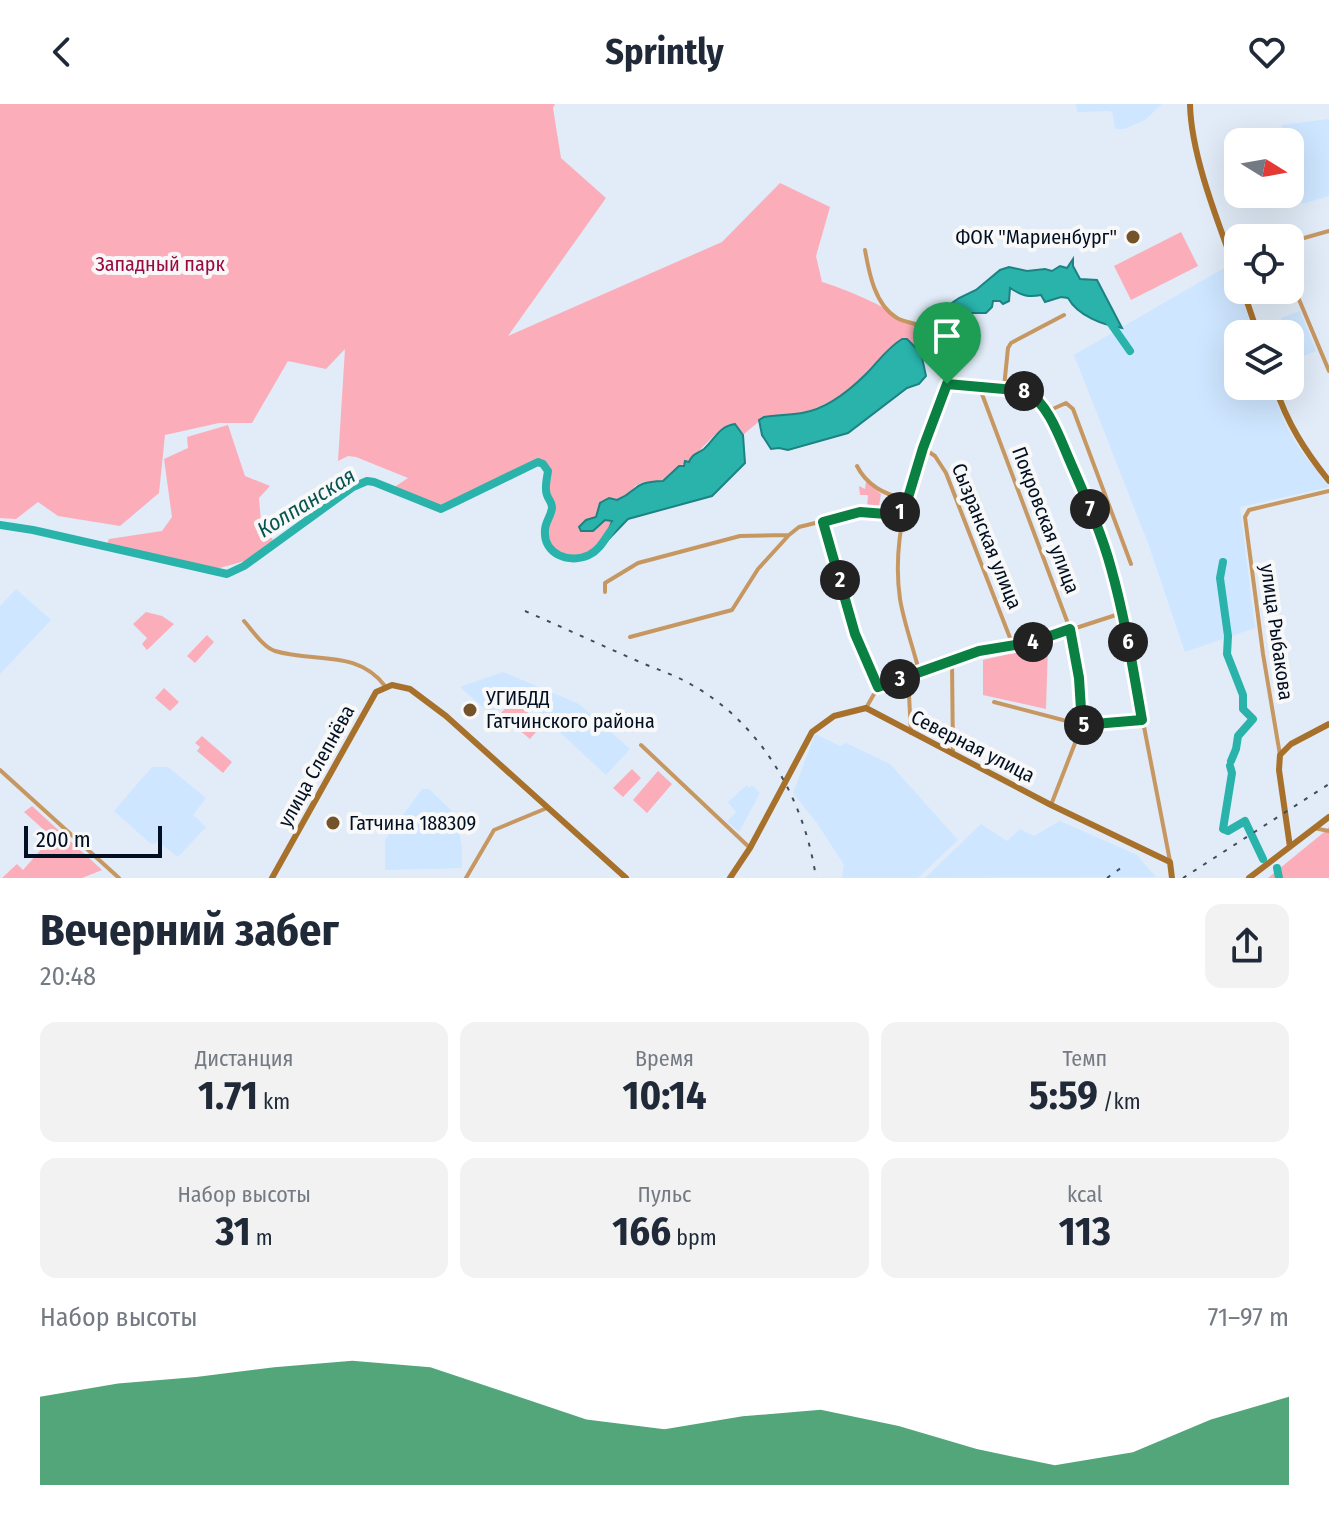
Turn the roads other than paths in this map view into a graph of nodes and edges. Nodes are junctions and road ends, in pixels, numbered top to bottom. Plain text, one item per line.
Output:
1 (1190, 104) edge
2 (1224, 227) edge
3 (1329, 231) edge
4 (1304, 238) edge
5 (865, 250) dead end
6 (1301, 304) edge
7 (1064, 315) dead end
8 (1329, 371) edge
9 (947, 384) junction
10 (979, 386) junction
11 (1004, 387) junction
12 (1280, 400) edge
13 (1046, 412) junction
14 (923, 448) junction
15 (857, 466) dead end
16 (1329, 481) edge
17 (1329, 491) edge
18 (906, 499) junction
19 (904, 511) junction
20 (823, 522) junction
21 (789, 535) junction
22 (1131, 564) dead end
23 (605, 592) dead end
24 (1122, 613) junction
25 (244, 621) dead end
26 (1070, 629) junction
27 (630, 637) dead end
28 (1012, 644) junction
29 (952, 662) junction
30 (919, 671) junction
31 (908, 676) junction
32 (385, 686) junction
33 (878, 687) junction
34 (994, 702) dead end
35 (866, 708) junction
36 (1142, 720) junction
37 (1329, 724) edge
38 (1082, 725) junction
39 (911, 733) junction
40 (641, 745) dead end
41 (1281, 751) junction
42 (953, 755) junction
43 (0, 770) edge
44 (1051, 805) junction
45 (547, 808) junction
46 (1329, 817) edge
47 (1314, 828) junction
48 (1329, 831) edge
49 (1290, 847) junction
50 (750, 848) junction
51 (1170, 862) junction
52 (119, 878) edge
53 (272, 878) edge
54 (466, 878) edge
55 (626, 878) edge
56 (730, 878) edge
57 (1172, 878) edge
58 (1249, 878) edge

1 - 2 street
3 - 4 street
5 - 9 street
6 - 8 street
7 - 11 street
9 - 10 street
9 - 14 street
10 - 11 street
10 - 26 street, Покровская улица
11 - 13 street
12 - 16 street
13 - 22 street
13 - 24 street
14 - 18 street
14 - 28 street, Сызранская улица
15 - 18 street
17 - 41 street, улица Рыбакова
18 - 19 street
19 - 20 street
19 - 30 street
20 - 21 street
20 - 33 street
21 - 23 street
21 - 27 street
24 - 26 street
24 - 36 street
25 - 32 street
26 - 28 street
26 - 38 street, Покровская улица
28 - 29 street
29 - 30 street
29 - 42 street
30 - 31 street
31 - 33 street
31 - 39 street
32 - 45 street
32 - 53 street, улица Слепнёва
33 - 35 street
34 - 38 street
35 - 39 street, Северная улица
35 - 50 street
36 - 38 street
36 - 51 street
37 - 41 street
38 - 44 street, Покровская улица
39 - 42 street, Северная улица
40 - 50 street
41 - 49 street
42 - 44 street, Северная улица
43 - 52 street
44 - 51 street, Северная улица
45 - 54 street
45 - 55 street
46 - 47 street
47 - 48 street
47 - 49 street
49 - 58 street
50 - 56 street
51 - 57 street

